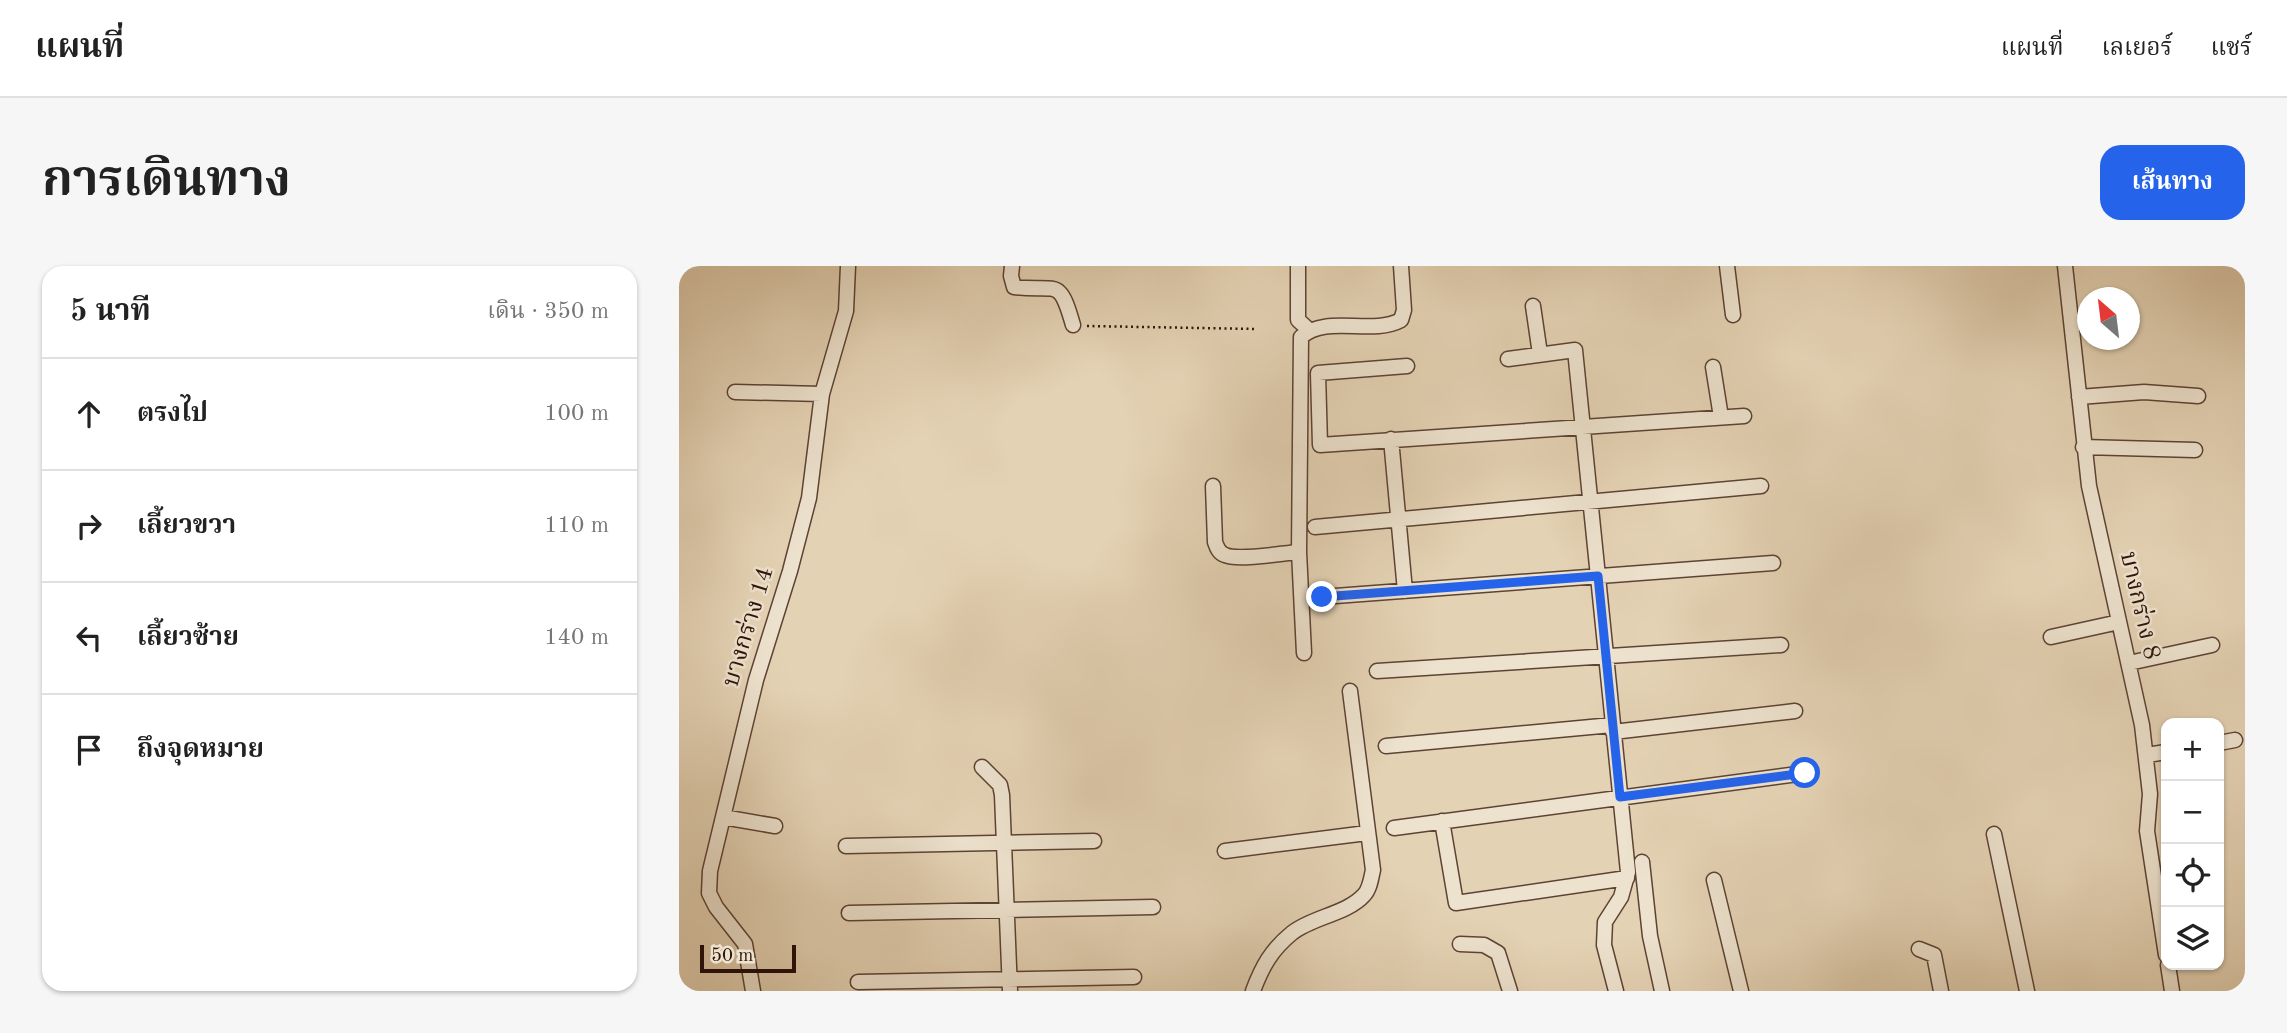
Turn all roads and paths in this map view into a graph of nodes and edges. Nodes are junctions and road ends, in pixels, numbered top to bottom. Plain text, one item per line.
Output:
1 (848, 266) edge
2 (1012, 266) edge
3 (1298, 266) edge
4 (1401, 266) edge
5 (1727, 266) edge
6 (2065, 266) edge
7 (1533, 306) dead end
8 (1733, 315) dead end
9 (1073, 326) joint
10 (1255, 329) dead end
11 (1310, 330) junction
12 (1540, 354) junction
13 (1508, 359) dead end
14 (1407, 366) dead end
15 (1713, 366) dead end
16 (735, 392) dead end
17 (822, 394) junction
18 (2198, 396) dead end
19 (2079, 397) junction
20 (1744, 415) dead end
21 (1721, 417) junction
22 (1582, 426) junction
23 (1391, 439) junction
24 (2083, 447) junction
25 (2195, 450) dead end
26 (1213, 486) dead end
27 (1761, 486) dead end
28 (1590, 502) junction
29 (1398, 519) junction
30 (1315, 527) dead end
31 (1299, 552) junction
32 (1773, 563) dead end
33 (1598, 576) junction
34 (1405, 591) junction
35 (1322, 597) dead end
36 (2119, 622) junction
37 (2051, 637) dead end
38 (1781, 645) dead end
39 (2212, 645) dead end
40 (1304, 653) dead end
41 (1605, 656) junction
42 (2129, 663) junction
43 (1377, 671) dead end
44 (1350, 691) dead end
45 (1795, 711) dead end
46 (1613, 728) junction
47 (2235, 740) dead end
48 (2224, 742) edge
49 (1385, 746) dead end
50 (2161, 753) edge
51 (2147, 755) junction
52 (982, 767) dead end
53 (1805, 773) dead end
54 (1620, 797) junction
55 (723, 817) junction
56 (1442, 821) junction
57 (775, 826) dead end
58 (1394, 828) dead end
59 (1367, 833) junction
60 (1994, 834) dead end
61 (1094, 841) dead end
62 (1004, 845) junction
63 (846, 846) dead end
64 (1225, 851) dead end
65 (1642, 862) dead end
66 (1627, 878) junction
67 (1714, 880) dead end
68 (1153, 907) dead end
69 (1007, 911) junction
70 (849, 913) dead end
71 (2161, 922) edge
72 (1460, 944) dead end
73 (1919, 949) dead end
74 (2169, 970) edge
75 (1133, 977) dead end
76 (858, 982) dead end
77 (1010, 985) edge
78 (753, 991) edge
79 (1253, 991) edge
80 (1510, 991) edge
81 (1616, 991) edge
82 (1662, 991) edge
83 (1741, 991) edge
84 (1941, 991) edge
85 (2027, 991) edge
86 (2172, 991) edge

1 - 17 street, บางกร่าง 14
2 - 9 street
3 - 11 street
4 - 11 street
5 - 8 street
6 - 19 street, บางกร่าง 8
7 - 12 street
9 - 10 path
11 - 31 street
12 - 13 street
12 - 22 street
14 - 23 street
15 - 21 street
16 - 17 street
17 - 55 street, บางกร่าง 14
18 - 19 street
19 - 24 street, บางกร่าง 8
20 - 21 street
21 - 22 street
22 - 23 street
22 - 28 street
23 - 29 street
24 - 25 street
24 - 36 street, บางกร่าง 8
26 - 31 street
27 - 28 street
28 - 29 street
28 - 33 street
29 - 30 street
29 - 34 street
31 - 40 street
32 - 33 street
33 - 34 street
33 - 41 street
34 - 35 street
36 - 37 street
36 - 42 street, บางกร่าง 8
38 - 41 street
39 - 42 street
41 - 43 street
41 - 46 street
42 - 51 street, บางกร่าง 8
44 - 59 street
45 - 46 street
46 - 49 street
46 - 54 street
47 - 48 street
50 - 51 street
51 - 71 street, บางกร่าง 8
52 - 62 street
53 - 54 street
54 - 56 street
54 - 66 street
55 - 57 street
55 - 78 street, บางกร่าง 14
56 - 58 street
56 - 66 street
59 - 64 street
59 - 79 street
60 - 85 street
61 - 62 street
62 - 63 street
62 - 69 street
65 - 82 street
66 - 81 street
67 - 83 street
68 - 69 street
69 - 70 street
69 - 77 street
72 - 80 street
73 - 84 street
74 - 86 street
75 - 77 street
76 - 77 street

